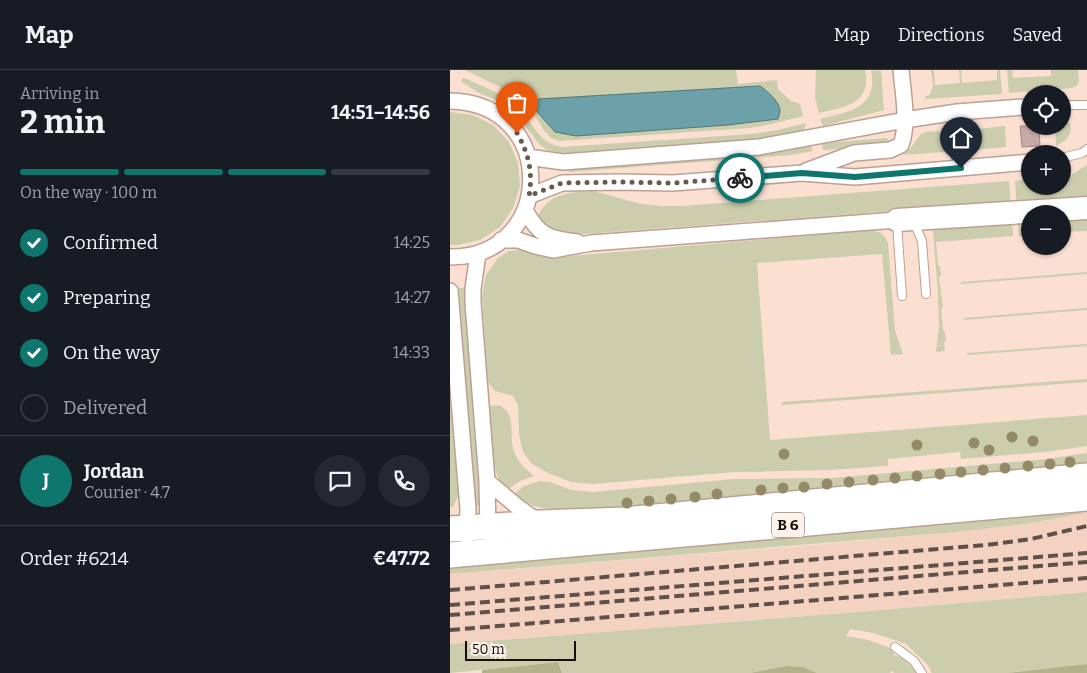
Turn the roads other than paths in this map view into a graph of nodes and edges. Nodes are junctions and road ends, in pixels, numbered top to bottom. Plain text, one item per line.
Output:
1 (901, 70) edge
2 (450, 101) edge
3 (1071, 105) edge
4 (1087, 105) edge
5 (1021, 107) edge
6 (957, 112) junction
7 (905, 120) junction
8 (1087, 149) edge
9 (1071, 156) edge
10 (528, 157) junction
11 (1021, 163) edge
12 (961, 168) junction
13 (802, 173) junction
14 (527, 203) junction
15 (1087, 208) edge
16 (897, 220) junction
17 (501, 240) junction
18 (591, 243) junction
19 (478, 253) junction
20 (450, 256) edge
21 (450, 291) edge
22 (926, 294) dead end
23 (902, 296) dead end
24 (1087, 476) edge
25 (488, 481) junction
26 (1087, 498) edge
27 (540, 523) junction
28 (468, 528) edge
29 (469, 554) edge
30 (896, 647) dead end
31 (922, 673) edge

1 - 7 street
2 - 10 street
3 - 4 lane
5 - 6 street
6 - 7 street
6 - 12 street
7 - 10 street
7 - 13 street
8 - 9 lane
10 - 14 street
11 - 12 street
12 - 13 street
13 - 14 street
14 - 17 street
14 - 18 street
15 - 16 street
16 - 18 street
16 - 22 lane
16 - 23 lane
17 - 18 street
17 - 19 street
19 - 20 street
19 - 25 street
21 - 28 street
24 - 27 main road, B 6
25 - 27 street
25 - 28 street
26 - 29 main road, B 6
27 - 28 main road, B 6
28 - 29 street
28 - 29 street
30 - 31 lane

